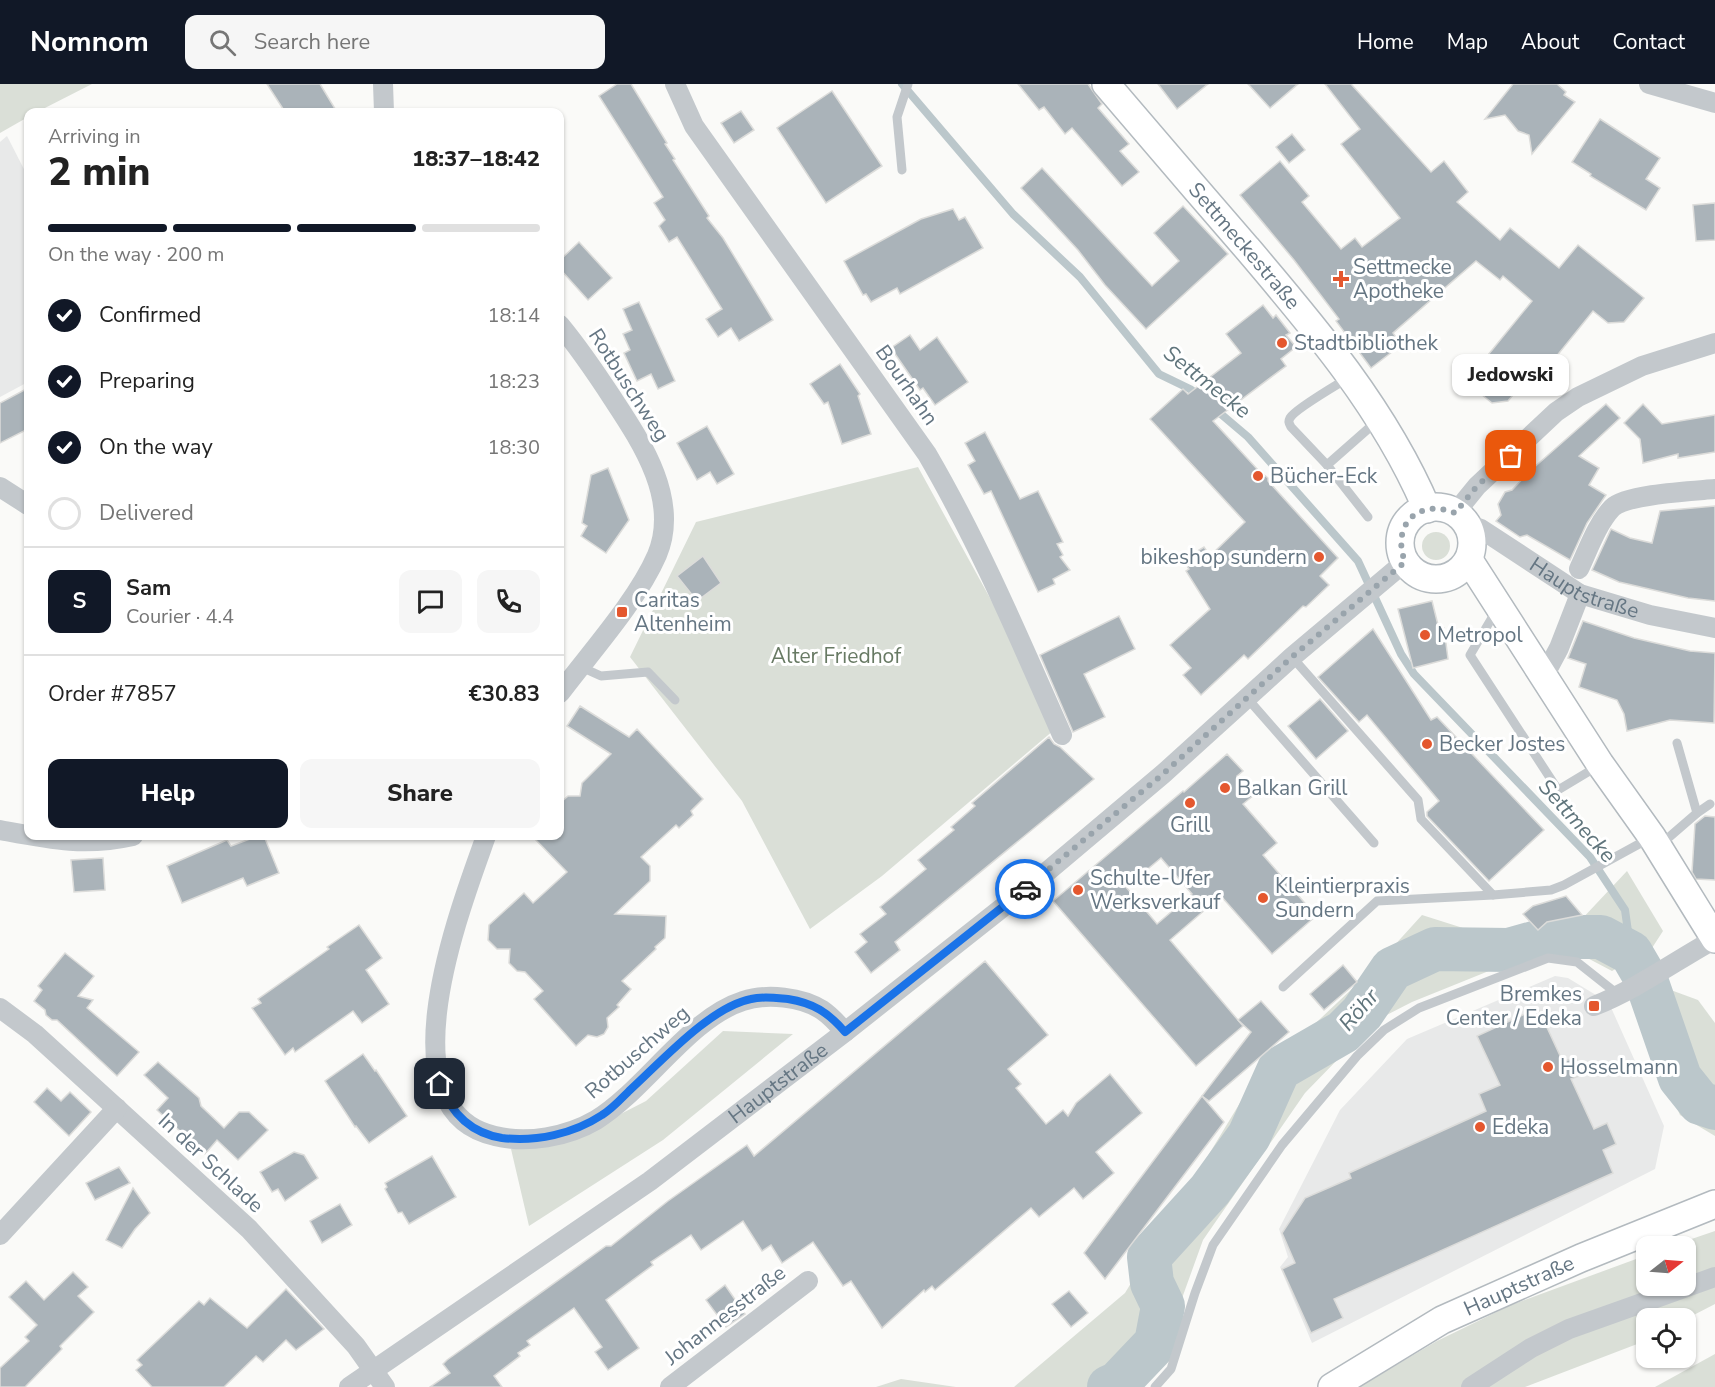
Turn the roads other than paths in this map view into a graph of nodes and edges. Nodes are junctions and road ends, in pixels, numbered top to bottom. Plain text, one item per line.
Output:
1 (383, 84) edge
2 (675, 84) edge
3 (908, 84) edge
4 (1106, 84) edge
5 (1649, 84) edge
6 (1715, 104) edge
7 (384, 108) edge
8 (902, 170) dead end
9 (564, 330) edge
10 (1715, 343) edge
11 (1350, 377) junction
12 (1380, 419) junction
13 (1327, 465) junction
14 (0, 487) edge
15 (1715, 489) edge
16 (24, 502) edge
17 (1427, 509) junction
18 (1368, 517) dead end
19 (1461, 518) junction
20 (1469, 560) junction
21 (1398, 568) junction
22 (1579, 569) dead end
23 (1580, 594) junction
24 (1500, 606) junction
25 (1715, 628) edge
26 (1292, 657) junction
27 (580, 666) junction
28 (1544, 676) junction
29 (564, 688) edge
30 (1247, 698) junction
31 (675, 700) dead end
32 (1062, 735) dead end
33 (1677, 743) dead end
34 (1600, 764) junction
35 (1710, 804) dead end
36 (1697, 813) junction
37 (0, 830) edge
38 (24, 835) edge
39 (54, 840) edge
40 (103, 840) edge
41 (485, 840) edge
42 (1655, 842) junction
43 (1374, 843) dead end
44 (1493, 895) junction
45 (1715, 939) edge
46 (1283, 987) dead end
47 (1621, 995) junction
48 (1594, 1006) dead end
49 (0, 1008) edge
50 (845, 1032) junction
51 (117, 1108) junction
52 (1715, 1204) edge
53 (0, 1235) edge
54 (1715, 1277) edge
55 (808, 1281) dead end
56 (373, 1371) junction
57 (349, 1387) edge
58 (385, 1387) edge
59 (670, 1387) edge
60 (1155, 1387) edge
61 (1332, 1387) edge
62 (1471, 1387) edge

1 - 7 street
2 - 32 street, Bourhahn
3 - 8 lane
4 - 11 street, Settmeckestraße
5 - 6 street
9 - 27 street, Rotbuschweg
10 - 19 street
11 - 12 street, Settmeckestraße
11 - 13 lane
12 - 13 lane
12 - 17 street, Settmeckestraße
13 - 18 lane
14 - 16 street
15 - 22 street
17 - 19 street
17 - 21 street
19 - 20 street
19 - 23 street, Hauptstraße
20 - 21 street
20 - 24 street
21 - 26 street, Hauptstraße
23 - 25 street, Hauptstraße
23 - 28 street
24 - 28 street
24 - 34 lane
26 - 30 street, Hauptstraße
26 - 44 lane
27 - 29 street, Rotbuschweg
27 - 31 lane
28 - 34 street
30 - 43 lane
30 - 50 street, Hauptstraße
33 - 36 lane
34 - 42 street
35 - 36 lane
36 - 42 lane
37 - 38 street
39 - 40 street
41 - 50 street, Rotbuschweg
42 - 44 lane
42 - 45 street
44 - 46 lane
45 - 47 street
47 - 48 street
47 - 60 lane
49 - 51 street, In der Schlade
50 - 56 street, Hauptstraße
51 - 53 street
51 - 56 street, In der Schlade
52 - 61 street, Hauptstraße
54 - 62 street
55 - 59 street, Johannesstraße
56 - 57 street, Hauptstraße
56 - 58 street

